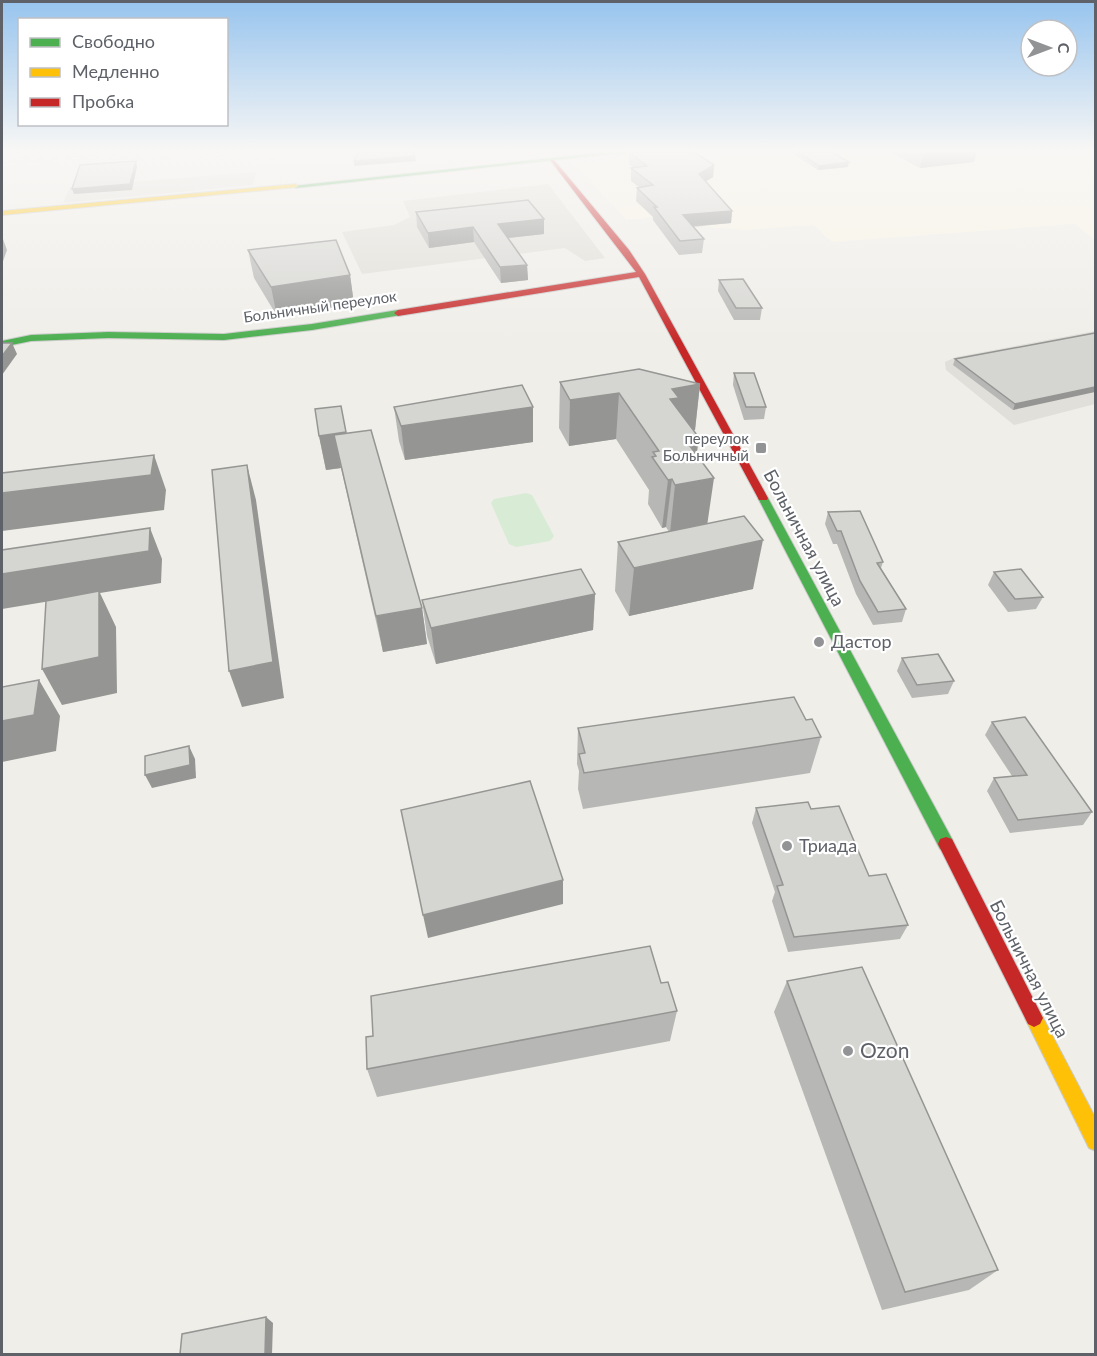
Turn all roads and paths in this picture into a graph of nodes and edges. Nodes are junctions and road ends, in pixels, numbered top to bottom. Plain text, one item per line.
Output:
1 (596, 215) edge
2 (641, 274) junction
3 (2, 344) edge
4 (1095, 1141) edge

1 - 2 street, Больничная улица
2 - 3 street, Больничный переулок
2 - 4 street, Больничная улица

